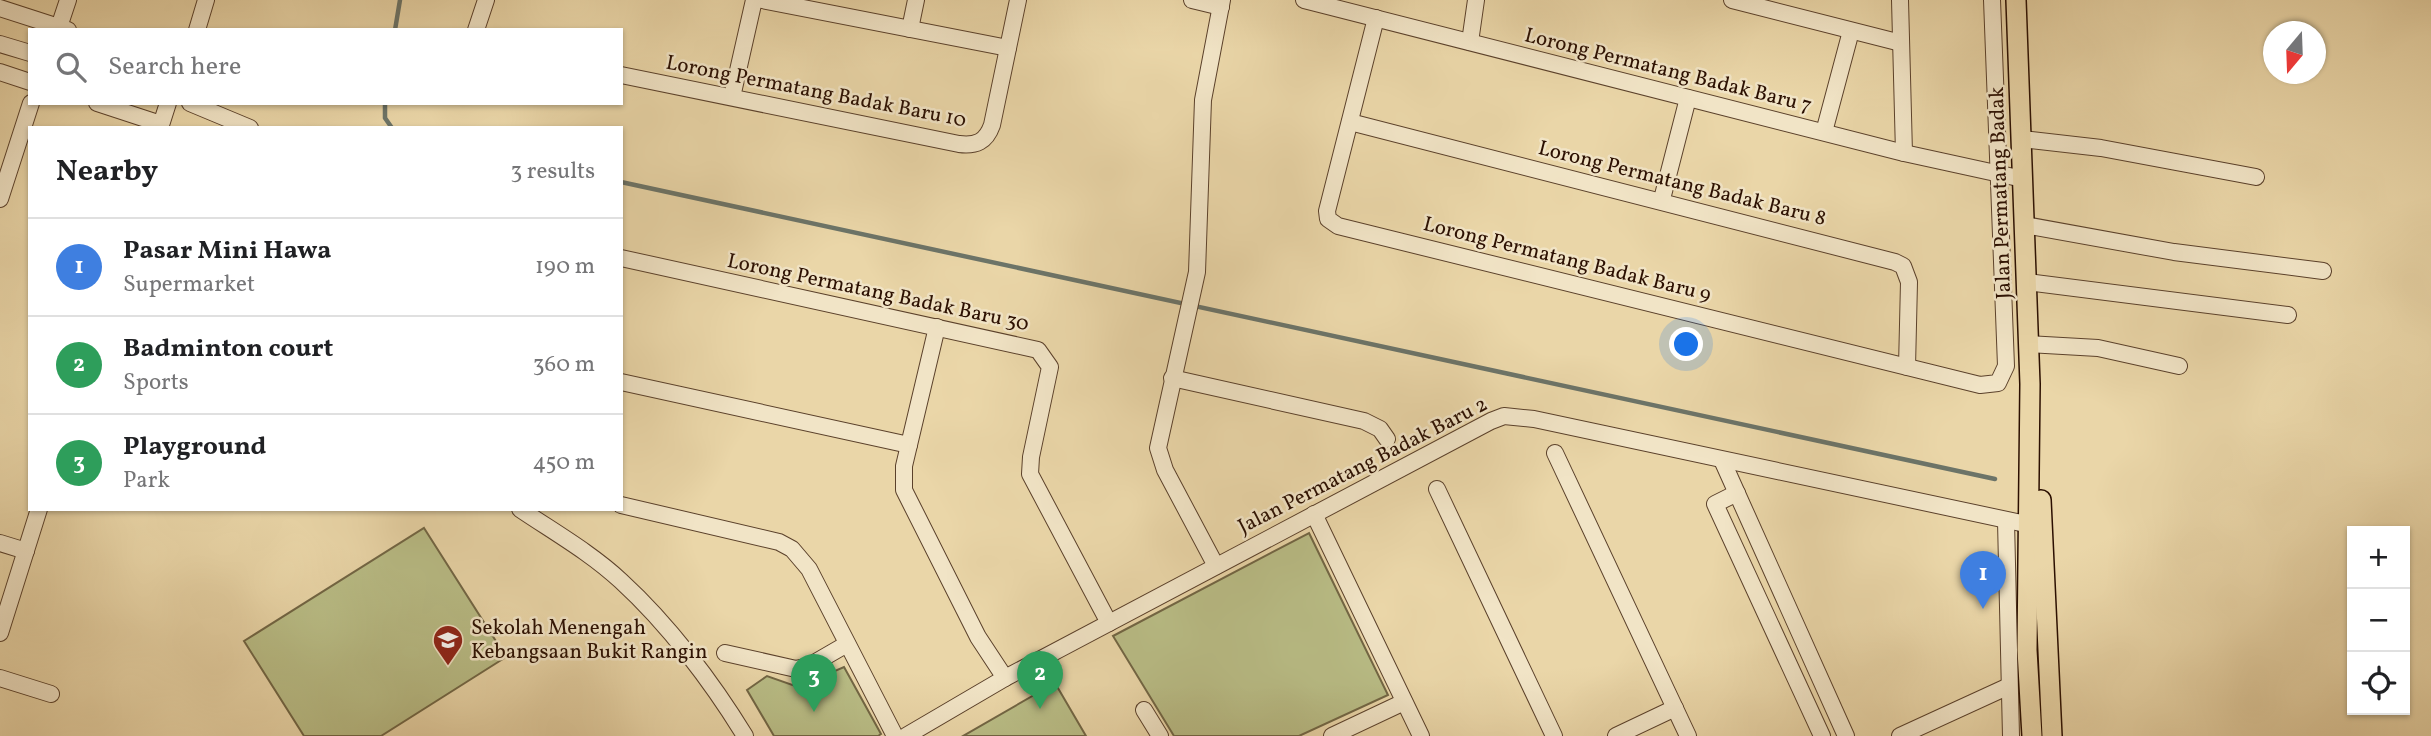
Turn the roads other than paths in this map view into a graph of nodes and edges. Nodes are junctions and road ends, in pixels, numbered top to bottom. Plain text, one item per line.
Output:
1 (68, 0) edge
2 (206, 0) edge
3 (486, 0) edge
4 (754, 0) edge
5 (762, 0) edge
6 (916, 0) edge
7 (1018, 0) edge
8 (1192, 0) edge
9 (1304, 0) edge
10 (1476, 0) edge
11 (1732, 0) edge
12 (1900, 0) edge
13 (1992, 0) edge
14 (2016, 0) edge
15 (1222, 3) edge
16 (818, 6) edge
17 (0, 8) edge
18 (1376, 18) junction
19 (59, 28) edge
20 (62, 28) edge
21 (198, 28) edge
22 (477, 28) edge
23 (910, 29) junction
24 (1850, 31) junction
25 (1470, 42) junction
26 (1901, 43) junction
27 (0, 44) edge
28 (1008, 48) junction
29 (28, 52) edge
30 (0, 72) edge
31 (623, 75) edge
32 (28, 81) edge
33 (732, 97) junction
34 (1688, 98) junction
35 (30, 105) edge
36 (103, 105) edge
37 (167, 105) edge
38 (195, 105) edge
39 (1350, 122) junction
40 (161, 126) edge
41 (245, 126) edge
42 (1824, 132) junction
43 (2021, 139) junction
44 (1904, 153) junction
45 (1999, 174) junction
46 (2256, 177) dead end
47 (2023, 179) junction
48 (0, 199) edge
49 (1662, 199) junction
50 (2025, 225) junction
51 (623, 258) edge
52 (2323, 271) dead end
53 (2026, 282) junction
54 (2288, 315) dead end
55 (937, 327) junction
56 (2029, 344) junction
57 (2179, 366) dead end
58 (1907, 367) junction
59 (1172, 378) junction
60 (623, 382) edge
61 (1387, 439) dead end
62 (909, 445) junction
63 (1555, 453) dead end
64 (1722, 460) junction
65 (1437, 489) dead end
66 (1737, 494) junction
67 (623, 505) edge
68 (38, 511) edge
69 (523, 511) edge
70 (1314, 514) junction
71 (2006, 521) junction
72 (2035, 526) junction
73 (0, 543) edge
74 (26, 551) junction
75 (1216, 566) junction
76 (1109, 623) junction
77 (0, 633) edge
78 (847, 645) junction
79 (724, 653) dead end
80 (0, 678) edge
81 (1005, 678) junction
82 (2009, 686) junction
83 (51, 694) dead end
84 (1404, 702) junction
85 (1675, 708) junction
86 (1144, 710) dead end
87 (745, 736) edge
88 (895, 736) edge
89 (906, 736) edge
90 (1160, 736) edge
91 (1332, 736) edge
92 (1421, 736) edge
93 (1554, 736) edge
94 (1616, 736) edge
95 (1688, 736) edge
96 (1822, 736) edge
97 (1846, 736) edge
98 (1900, 736) edge
99 (2011, 736) edge
100 (2032, 736) edge
101 (2052, 736) edge

1 - 20 street
2 - 21 street
3 - 22 street
4 - 33 street
5 - 16 street
6 - 23 street
7 - 28 street, Lorong Permatang Badak Baru 10
8 - 15 street
9 - 18 street, Lorong Permatang Badak Baru 7
10 - 25 street
11 - 24 street
12 - 26 street
13 - 45 street
14 - 43 main road, Jalan Permatang Badak
15 - 59 street
16 - 23 street
17 - 19 street
18 - 25 street, Lorong Permatang Badak Baru 7
18 - 39 street, Lorong Permatang Badak Baru 9
23 - 28 street
24 - 26 street
24 - 42 street
25 - 34 street, Lorong Permatang Badak Baru 7
26 - 44 street
27 - 29 street
28 - 33 street, Lorong Permatang Badak Baru 10
30 - 32 street
31 - 33 street, Lorong Permatang Badak Baru 10
34 - 42 street, Lorong Permatang Badak Baru 7
34 - 49 street
35 - 48 street
36 - 40 street
37 - 40 street
38 - 41 street
39 - 49 street, Lorong Permatang Badak Baru 8
39 - 58 street, Lorong Permatang Badak Baru 9
42 - 44 street, Lorong Permatang Badak Baru 7
43 - 46 street
43 - 47 main road, Jalan Permatang Badak
44 - 45 street, Lorong Permatang Badak Baru 7
45 - 47 street, Lorong Permatang Badak Baru 7
45 - 58 street, Lorong Permatang Badak Baru 9
47 - 50 main road, Jalan Permatang Badak
49 - 58 street, Lorong Permatang Badak Baru 8
50 - 52 street
50 - 53 main road, Jalan Permatang Badak
51 - 55 street, Lorong Permatang Badak Baru 30
53 - 54 street
53 - 56 main road, Jalan Permatang Badak
55 - 62 street
55 - 76 street, Lorong Permatang Badak Baru 30
56 - 57 street
56 - 72 main road, Jalan Permatang Badak
59 - 61 street
59 - 75 street
60 - 62 street
62 - 81 street
63 - 85 street
64 - 66 street
64 - 70 street, Jalan Permatang Badak Baru 2
64 - 71 street, Jalan Permatang Badak Baru 2
65 - 93 street
66 - 96 street
66 - 97 street
67 - 78 street
68 - 74 street
69 - 87 street
70 - 75 street, Jalan Permatang Badak Baru 2
70 - 84 street
71 - 72 street, Jalan Permatang Badak Baru 2
71 - 82 street
72 - 100 main road, Jalan Permatang Badak
72 - 101 main road, Jalan Permatang Badak
73 - 74 street
74 - 77 street
75 - 76 street, Jalan Permatang Badak Baru 2
76 - 81 street, Jalan Permatang Badak Baru 2
78 - 79 street
78 - 88 street
80 - 83 street
81 - 89 street, Jalan Permatang Badak Baru 2
82 - 98 street
82 - 99 street
84 - 91 street
84 - 92 street
85 - 94 street
85 - 95 street
86 - 90 street

